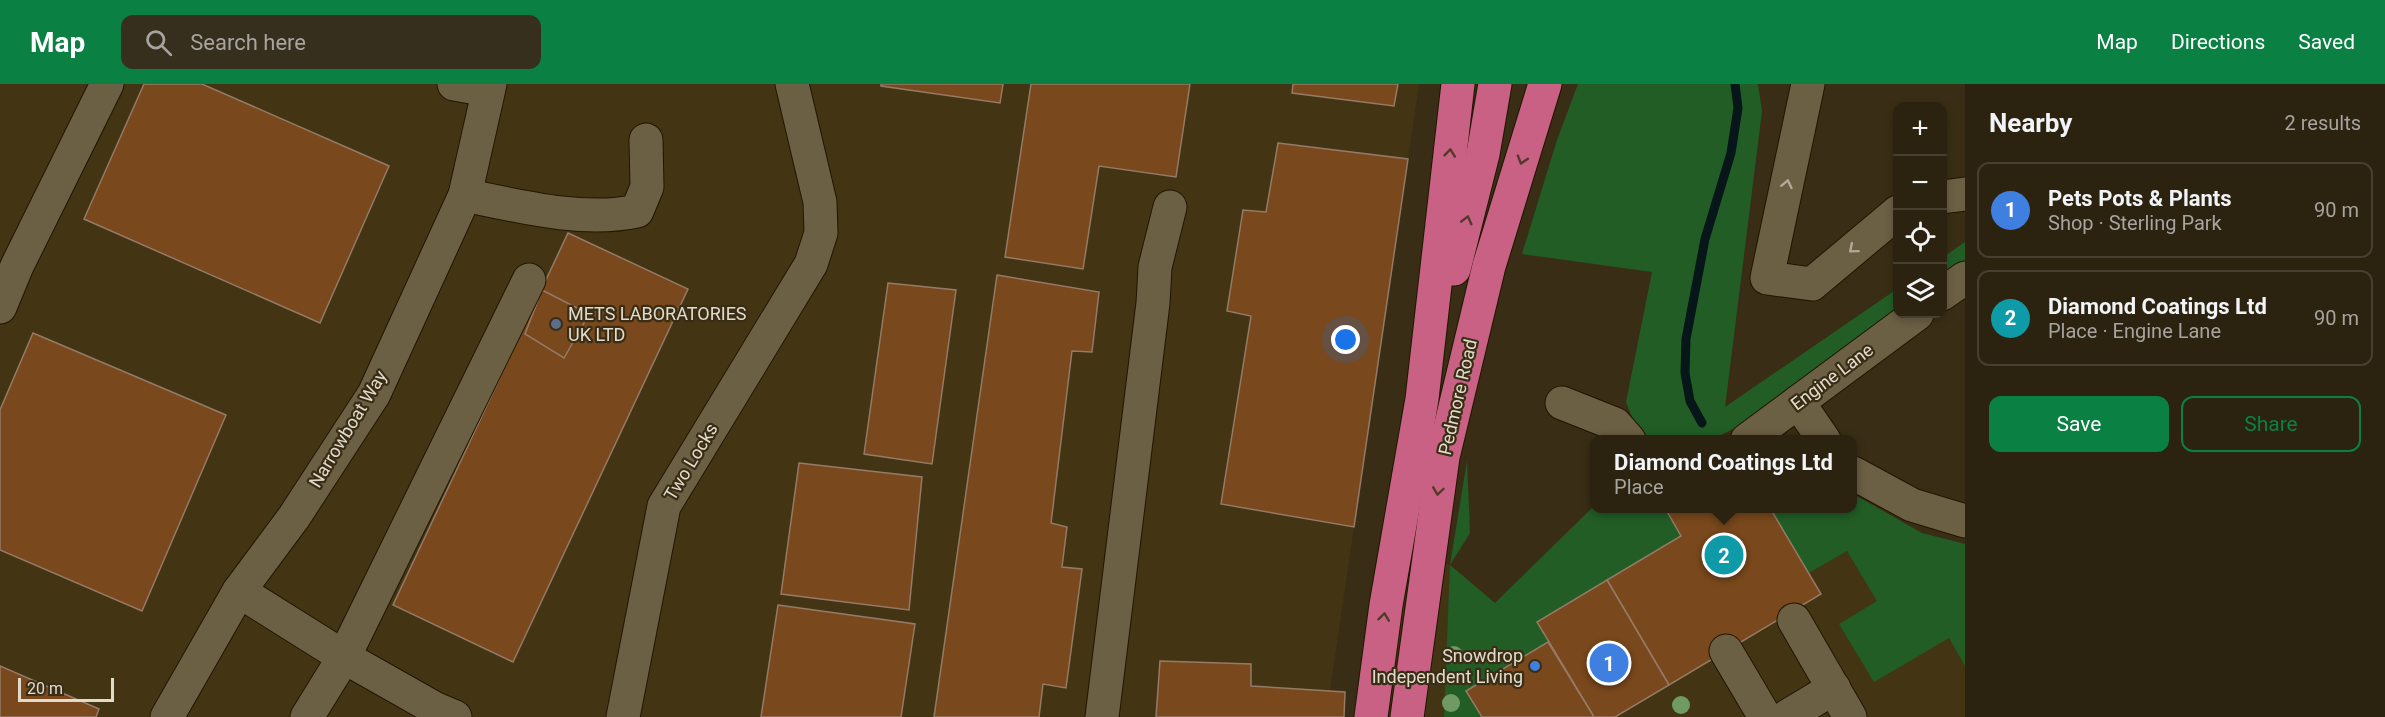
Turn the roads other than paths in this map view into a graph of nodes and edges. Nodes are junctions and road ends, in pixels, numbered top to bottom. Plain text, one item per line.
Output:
1 (107, 84) edge
2 (454, 84) edge
3 (792, 84) edge
4 (1458, 84) edge
5 (1495, 84) edge
6 (1545, 84) edge
7 (1553, 84) edge
8 (1808, 84) edge
9 (489, 87) edge
10 (1534, 120) junction
11 (646, 140) dead end
12 (1965, 194) edge
13 (465, 195) junction
14 (1947, 196) edge
15 (1170, 207) dead end
16 (1893, 216) edge
17 (1965, 278) edge
18 (529, 280) dead end
19 (1947, 291) edge
20 (0, 308) edge
21 (1912, 318) edge
22 (1422, 399) junction
23 (1798, 402) junction
24 (1562, 403) dead end
25 (1622, 432) edge
26 (1754, 435) edge
27 (1821, 435) edge
28 (1857, 475) edge
29 (1965, 521) edge
30 (239, 591) junction
31 (1794, 620) dead end
32 (1726, 651) dead end
33 (344, 657) junction
34 (1834, 688) junction
35 (1410, 706) edge
36 (1796, 715) edge
37 (167, 717) edge
38 (308, 717) edge
39 (455, 717) edge
40 (623, 717) edge
41 (1102, 717) edge
42 (1371, 717) edge
43 (1765, 717) edge
44 (1850, 717) edge

1 - 20 street
2 - 9 street
3 - 40 street, Two Locks
22 -> 4 highway, Pedmore Road
22 -> 5 highway
6 - 10 highway, Pedmore Road
7 - 10 street
16 -> 8 street
9 - 13 street, Narrowboat Way
10 -> 35 highway, Pedmore Road
11 - 13 street
12 - 14 street
13 - 30 street, Narrowboat Way
15 - 41 street
17 - 19 street
18 - 33 street
21 - 23 street, Engine Lane
42 -> 22 highway, Pedmore Road
23 - 26 street, Engine Lane
23 - 27 street
24 - 25 street
28 - 29 street
30 - 33 street
30 - 37 street, Narrowboat Way
31 - 34 street
32 - 43 street
33 - 38 street
33 - 39 street
34 - 36 street
34 - 44 street

